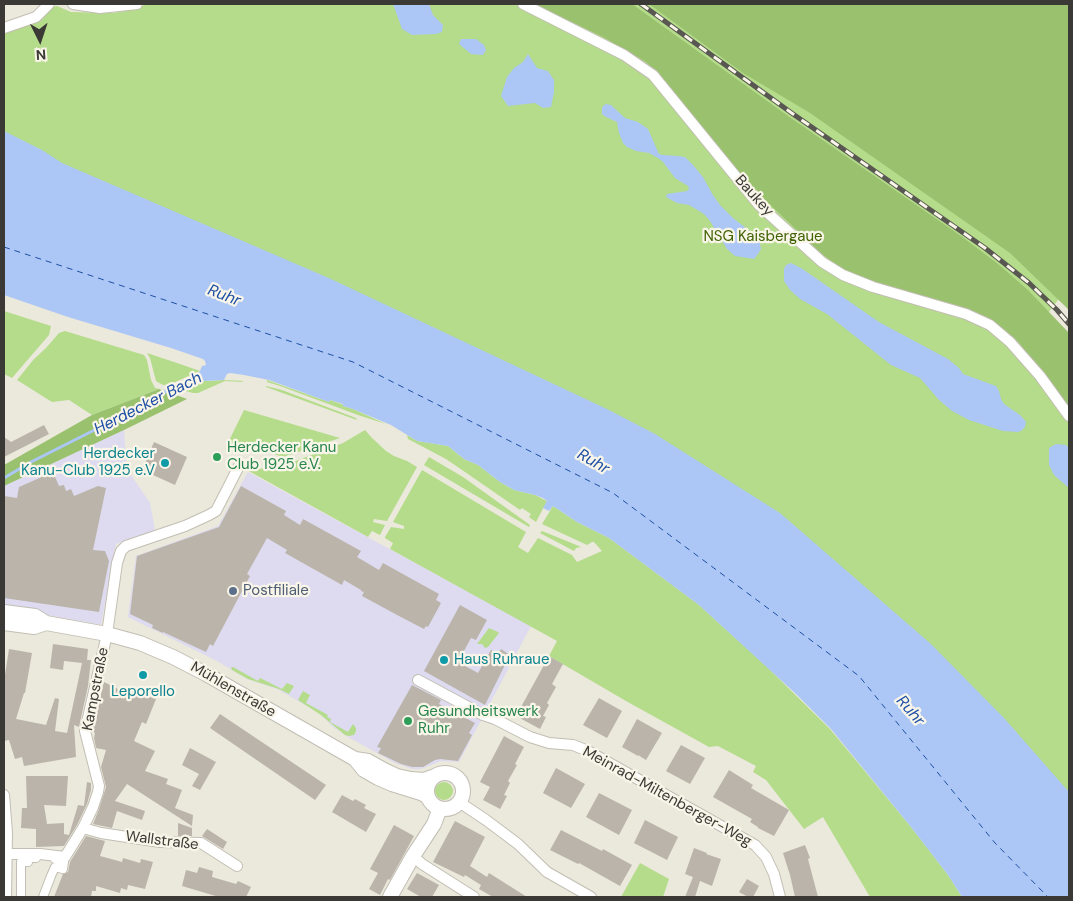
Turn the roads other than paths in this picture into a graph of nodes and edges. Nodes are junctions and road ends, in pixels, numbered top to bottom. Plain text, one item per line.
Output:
1 (49, 4) edge
2 (73, 4) edge
3 (137, 4) edge
4 (523, 4) edge
5 (4, 28) edge
6 (1069, 416) edge
7 (240, 466) dead end
8 (4, 612) edge
9 (4, 623) edge
10 (46, 623) junction
11 (107, 634) junction
12 (418, 680) dead end
13 (355, 759) junction
14 (432, 777) junction
15 (4, 795) edge
16 (427, 796) junction
17 (458, 802) junction
18 (440, 808) junction
19 (83, 828) junction
20 (413, 856) junction
21 (6, 861) edge
22 (237, 866) dead end
23 (6, 897) edge
24 (21, 897) edge
25 (44, 897) edge
26 (390, 897) edge
27 (474, 897) edge
28 (590, 897) edge
29 (780, 897) edge

1 - 5 street
2 - 3 street
4 - 6 street, Baukey
7 - 11 street
8 - 10 main road, Mühlenstraße
9 - 10 main road, Mühlenstraße
10 - 11 main road, Mühlenstraße
11 - 13 main road, Mühlenstraße
11 - 19 street, Kampstraße
12 - 29 street, Meinrad-Miltenberger-Weg
13 - 14 main road, Mühlenstraße
13 - 16 main road, Mühlenstraße
14 - 16 main road
14 - 17 main road, Mühlenstraße
15 - 21 street
16 - 18 main road, Mühlenstraße
17 - 18 main road
17 - 28 street
18 - 20 main road
19 - 21 street, Kampstraße
19 - 22 street, Wallstraße
20 - 26 main road
20 - 27 street
21 - 23 street
24 - 25 street

